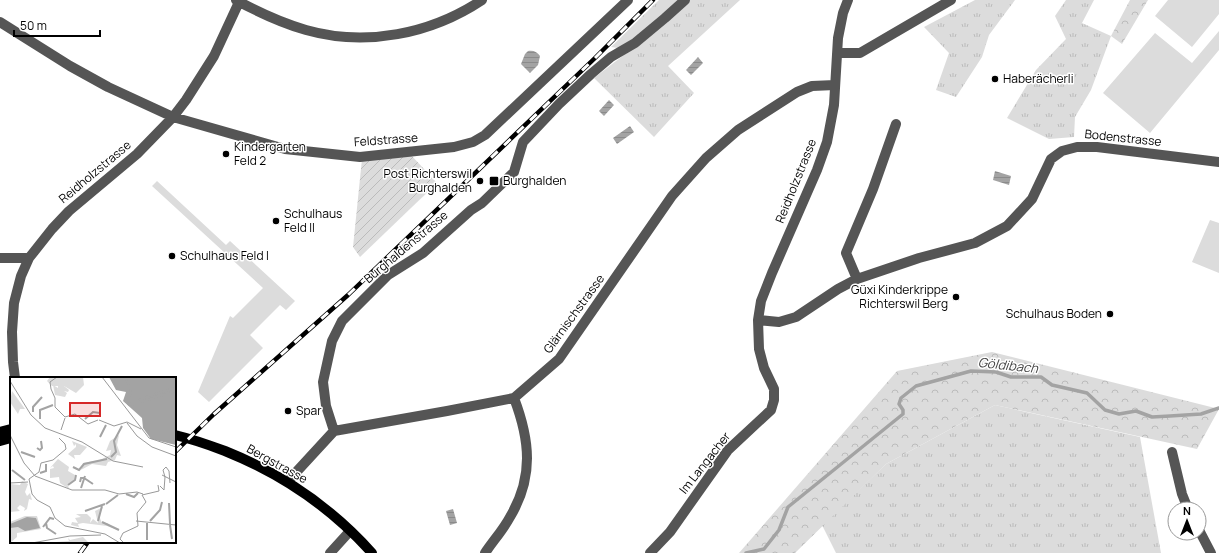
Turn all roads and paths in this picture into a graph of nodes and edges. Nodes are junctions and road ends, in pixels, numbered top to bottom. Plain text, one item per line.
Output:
1 (482, 0) edge
2 (628, 0) edge
3 (685, 0) edge
4 (848, 0) edge
5 (951, 0) edge
6 (239, 1) edge
7 (0, 22) edge
8 (837, 53) junction
9 (835, 85) junction
10 (173, 117) junction
11 (896, 124) dead end
12 (1219, 162) edge
13 (0, 258) edge
14 (29, 258) junction
15 (857, 279) junction
16 (758, 320) junction
17 (15, 377) edge
18 (514, 398) junction
19 (10, 429) edge
20 (334, 431) junction
21 (0, 432) edge
22 (176, 435) edge
23 (10, 438) edge
24 (0, 441) edge
25 (1172, 452) dead end
26 (288, 481) junction
27 (1185, 501) edge
28 (350, 531) junction
29 (1205, 541) edge
30 (330, 553) edge
31 (372, 553) edge
32 (485, 553) edge
33 (650, 553) edge
34 (1211, 553) edge

1 - 6 street
2 - 10 street, Feldstrasse
3 - 20 street, Burghaldenstrasse
4 - 8 street, Reidholzstrasse
5 - 8 street
6 - 10 street, Reidholzstrasse
7 - 10 street, Feldstrasse
8 - 9 street, Reidholzstrasse
9 - 16 street, Reidholzstrasse
9 - 18 street, Glärnischstrasse
10 - 14 street, Reidholzstrasse
11 - 15 street
12 - 15 street, Bodenstrasse
13 - 14 street
14 - 17 street, Reidholzstrasse
15 - 16 street, Bodenstrasse
16 - 33 street, Im Langacher
18 - 20 street, Glärnischstrasse
18 - 32 street
19 - 21 main road
20 - 26 street
22 - 26 main road, Bergstrasse
23 - 24 main road
25 - 27 street
26 - 28 main road, Bergstrasse
28 - 30 street
28 - 31 main road, Bergstrasse
29 - 34 street

